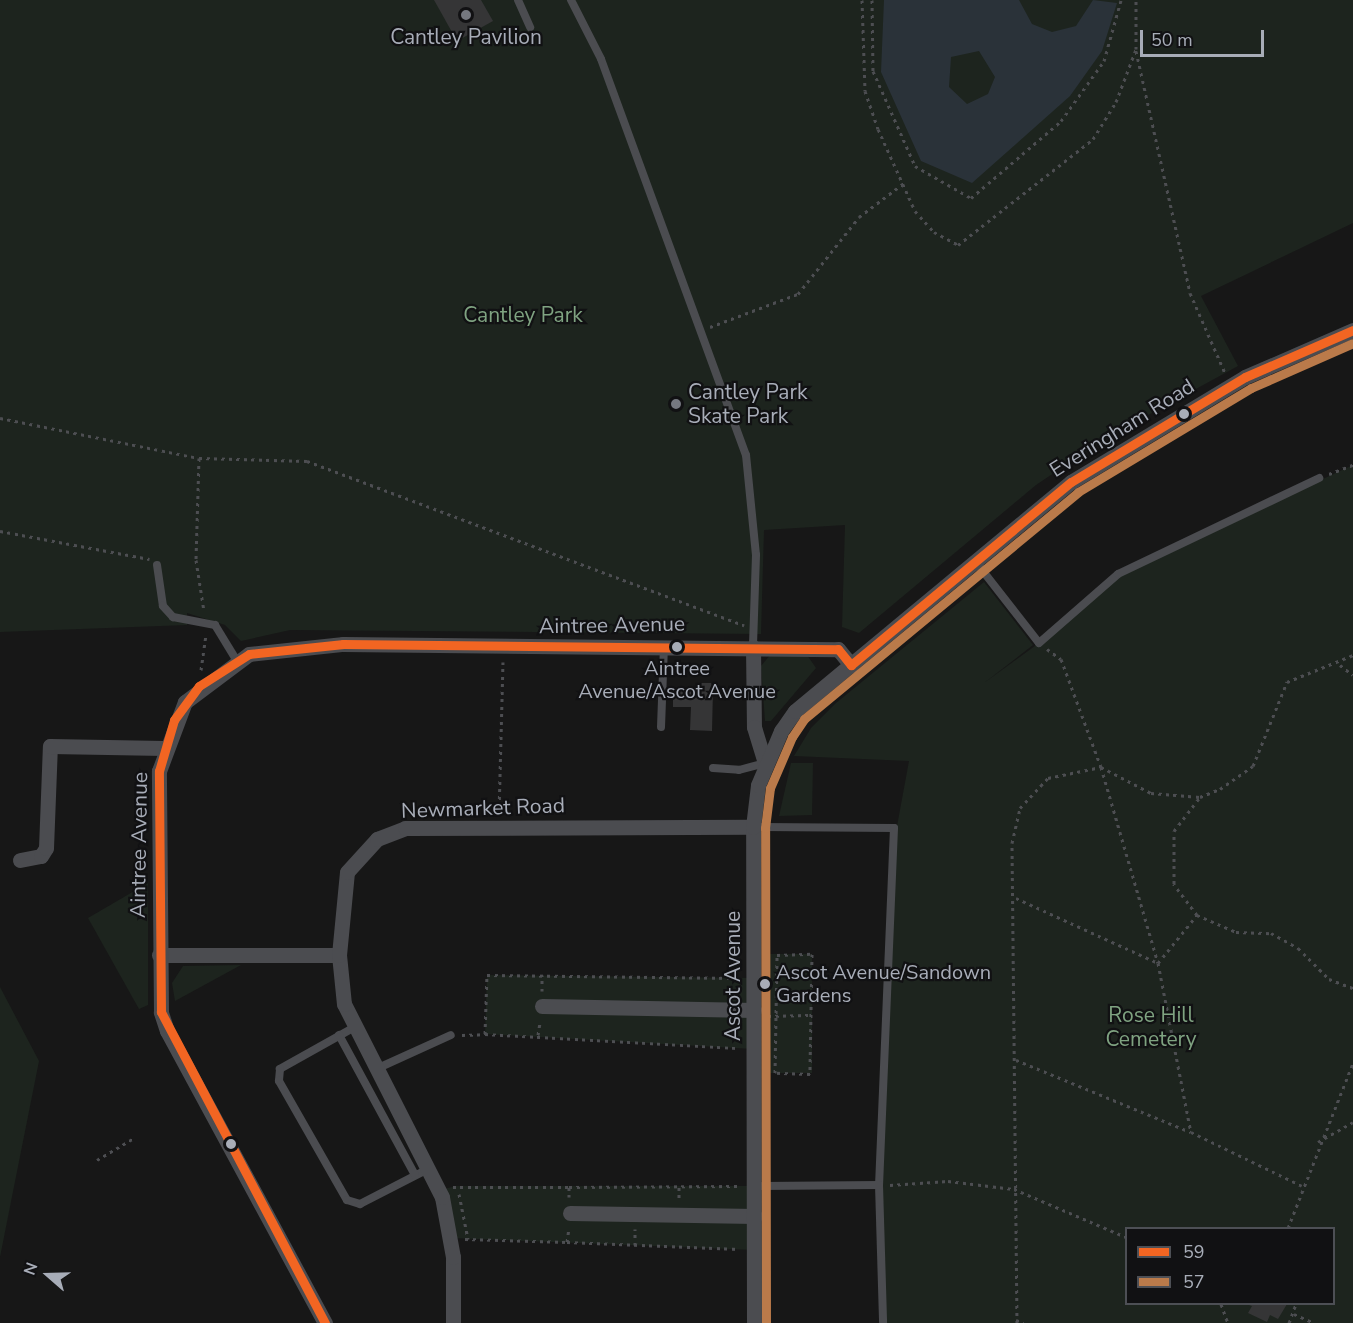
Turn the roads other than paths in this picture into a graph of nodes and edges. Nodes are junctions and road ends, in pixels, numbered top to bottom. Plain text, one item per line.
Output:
1 (518, 0) edge
2 (571, 0) edge
3 (530, 27) dead end
4 (1353, 330) edge
5 (1319, 478) road end
6 (975, 561) junction
7 (157, 566) road end
8 (664, 646) junction
9 (753, 647) junction
10 (237, 661) junction
11 (851, 664) junction
12 (661, 727) dead end
13 (164, 747) junction
14 (765, 763) junction
15 (713, 768) dead end
16 (753, 827) junction
17 (20, 860) dead end
18 (159, 955) junction
19 (339, 955) junction
20 (542, 1006) dead end
21 (754, 1013) junction
22 (353, 1028) junction
23 (339, 1035) junction
24 (452, 1035) road end
25 (375, 1069) junction
26 (431, 1167) junction
27 (415, 1175) junction
28 (879, 1185) junction
29 (756, 1186) junction
30 (570, 1213) road end
31 (755, 1216) junction
32 (325, 1323) edge
33 (453, 1323) edge
34 (754, 1323) edge
35 (883, 1323) edge

1 - 3 lane
2 - 9 lane
4 - 6 street, Everingham Road
5 - 6 lane
6 - 11 street, Everingham Road
7 - 10 lane
8 - 9 street, Aintree Avenue
8 - 10 street, Aintree Avenue
8 - 12 lane
9 - 11 street, Aintree Avenue
9 - 14 street
10 - 13 street, Aintree Avenue
11 - 14 street, Ascot Avenue
13 - 17 street
13 - 18 street, Aintree Avenue
14 - 15 lane
14 - 16 street, Ascot Avenue
16 - 19 street, Newmarket Road
16 - 21 street, Ascot Avenue
16 - 28 lane
18 - 19 street
18 - 32 street, Aintree Avenue
19 - 22 street, Newmarket Road
20 - 21 street
21 - 29 street, Ascot Avenue
22 - 23 lane
22 - 25 street, Newmarket Road
23 - 27 lane
23 - 27 lane
24 - 25 lane
25 - 26 street, Newmarket Road
26 - 27 lane
26 - 33 street, Newmarket Road
28 - 29 lane
28 - 35 lane
29 - 31 street, Ascot Avenue
30 - 31 street
31 - 34 street, Ascot Avenue

